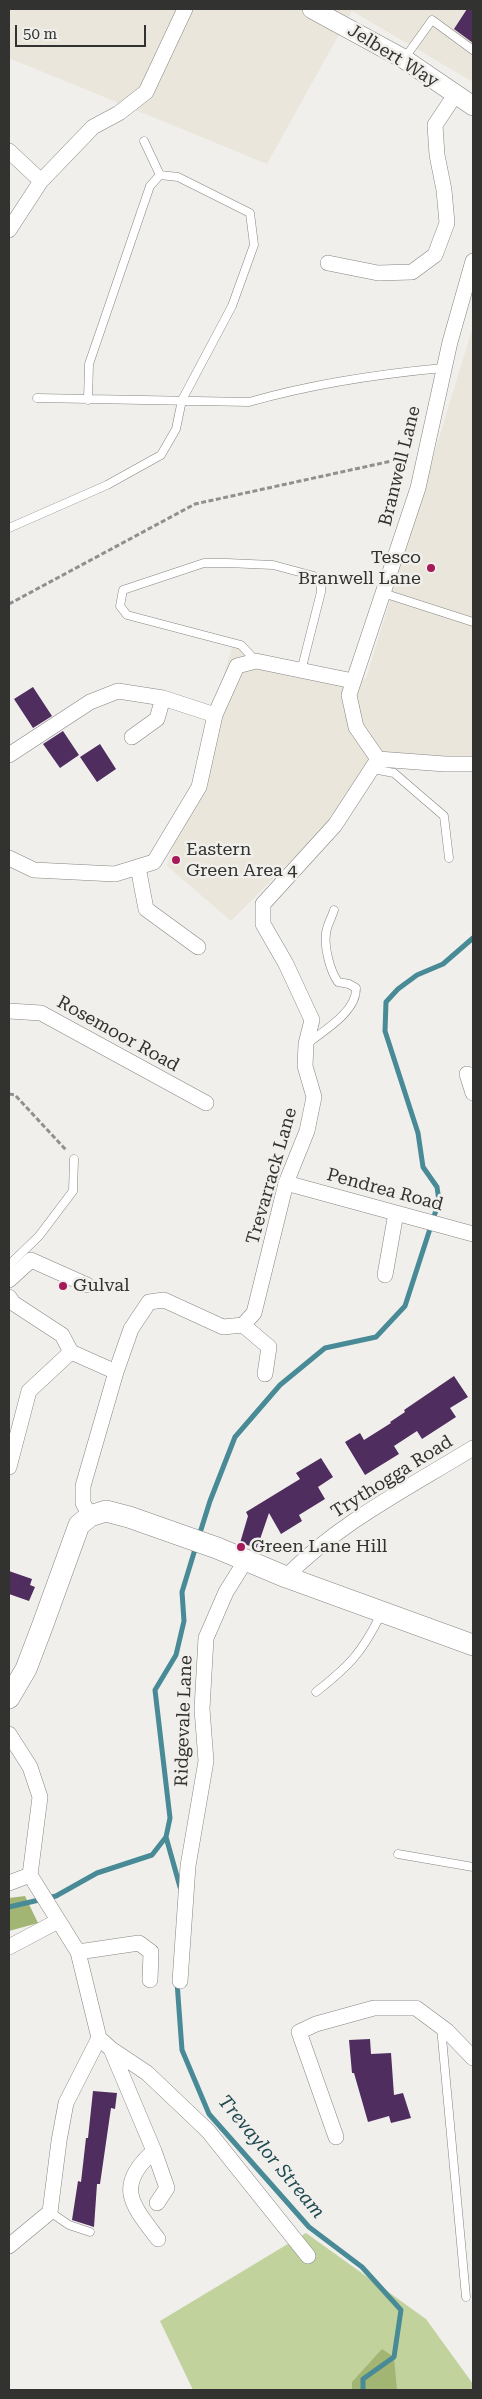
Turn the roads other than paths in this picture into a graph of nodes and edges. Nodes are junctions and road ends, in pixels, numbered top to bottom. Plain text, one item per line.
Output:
1 (185, 9) edge
2 (312, 9) edge
3 (473, 50) edge
4 (404, 59) junction
5 (468, 100) edge
6 (144, 141) dead end
7 (9, 151) edge
8 (160, 175) junction
9 (41, 181) junction
10 (9, 230) edge
11 (328, 262) dead end
12 (472, 269) edge
13 (443, 368) junction
14 (37, 398) dead end
15 (88, 400) junction
16 (182, 400) junction
17 (9, 528) edge
18 (383, 593) junction
19 (473, 622) edge
20 (256, 661) junction
21 (301, 670) junction
22 (353, 681) junction
23 (163, 698) junction
24 (215, 715) junction
25 (132, 738) dead end
26 (10, 752) edge
27 (376, 764) junction
28 (473, 764) edge
29 (9, 858) edge
30 (450, 858) dead end
31 (138, 867) junction
32 (334, 910) dead end
33 (198, 947) dead end
34 (9, 1011) edge
35 (306, 1044) junction
36 (467, 1074) dead end
37 (473, 1093) edge
38 (206, 1103) dead end
39 (74, 1159) road end
40 (286, 1183) junction
41 (396, 1213) junction
42 (473, 1234) edge
43 (9, 1265) edge
44 (385, 1275) dead end
45 (9, 1280) edge
46 (87, 1285) dead end
47 (9, 1297) edge
48 (243, 1324) junction
49 (71, 1352) junction
50 (116, 1372) junction
51 (265, 1374) dead end
52 (473, 1448) edge
53 (9, 1467) edge
54 (90, 1516) junction
55 (246, 1560) junction
56 (286, 1577) junction
57 (381, 1612) junction
58 (473, 1645) edge
59 (316, 1692) dead end
60 (9, 1698) edge
61 (9, 1734) edge
62 (398, 1854) dead end
63 (473, 1867) edge
64 (32, 1879) junction
65 (9, 1883) edge
66 (58, 1922) junction
67 (9, 1947) edge
68 (78, 1952) junction
69 (150, 1980) dead end
70 (180, 1980) dead end
71 (441, 2027) junction
72 (100, 2038) junction
73 (111, 2049) junction
74 (473, 2058) edge
75 (336, 2136) dead end
76 (154, 2151) junction
77 (157, 2204) dead end
78 (50, 2212) junction
79 (90, 2232) dead end
80 (158, 2239) dead end
81 (9, 2246) edge
82 (308, 2256) dead end
83 (466, 2297) dead end

1 - 9 street
2 - 4 street, Jelbert Way
3 - 4 lane
4 - 5 street, Jelbert Way
5 - 11 street
6 - 8 lane
7 - 9 street
8 - 15 lane
8 - 16 lane
9 - 10 street
12 - 13 street, Branwell Lane
13 - 16 lane
13 - 18 street, Branwell Lane
14 - 15 lane
15 - 16 lane
16 - 17 lane
18 - 19 lane
18 - 22 street, Branwell Lane
20 - 21 street
20 - 21 lane
20 - 24 street
21 - 22 street
22 - 27 street, Branwell Lane
23 - 24 street
23 - 25 street
23 - 26 street
24 - 31 street
27 - 28 street
27 - 30 lane
27 - 35 street, Trevarrack Lane
29 - 31 street
31 - 33 street
32 - 35 lane
34 - 38 street, Rosemoor Road
35 - 40 street, Trevarrack Lane
36 - 37 street
39 - 43 lane
40 - 41 street, Pendrea Road
40 - 48 street, Trevarrack Lane
41 - 42 street, Pendrea Road
41 - 44 street
45 - 46 street
47 - 49 street
48 - 50 street
48 - 51 street
49 - 50 street
49 - 53 street
50 - 54 street
52 - 56 street, Trythogga Road
54 - 55 main road
54 - 60 main road
55 - 56 main road
55 - 70 street, Ridgevale Lane
56 - 57 main road
57 - 58 main road
57 - 59 lane
61 - 64 street
62 - 63 lane
64 - 65 street
64 - 66 street
66 - 67 street
66 - 68 street
68 - 69 street
68 - 72 street
71 - 74 street
71 - 75 street
71 - 83 lane
72 - 73 street
72 - 78 street
73 - 76 street
73 - 82 street
76 - 77 street
76 - 80 street
78 - 79 lane
78 - 81 street

